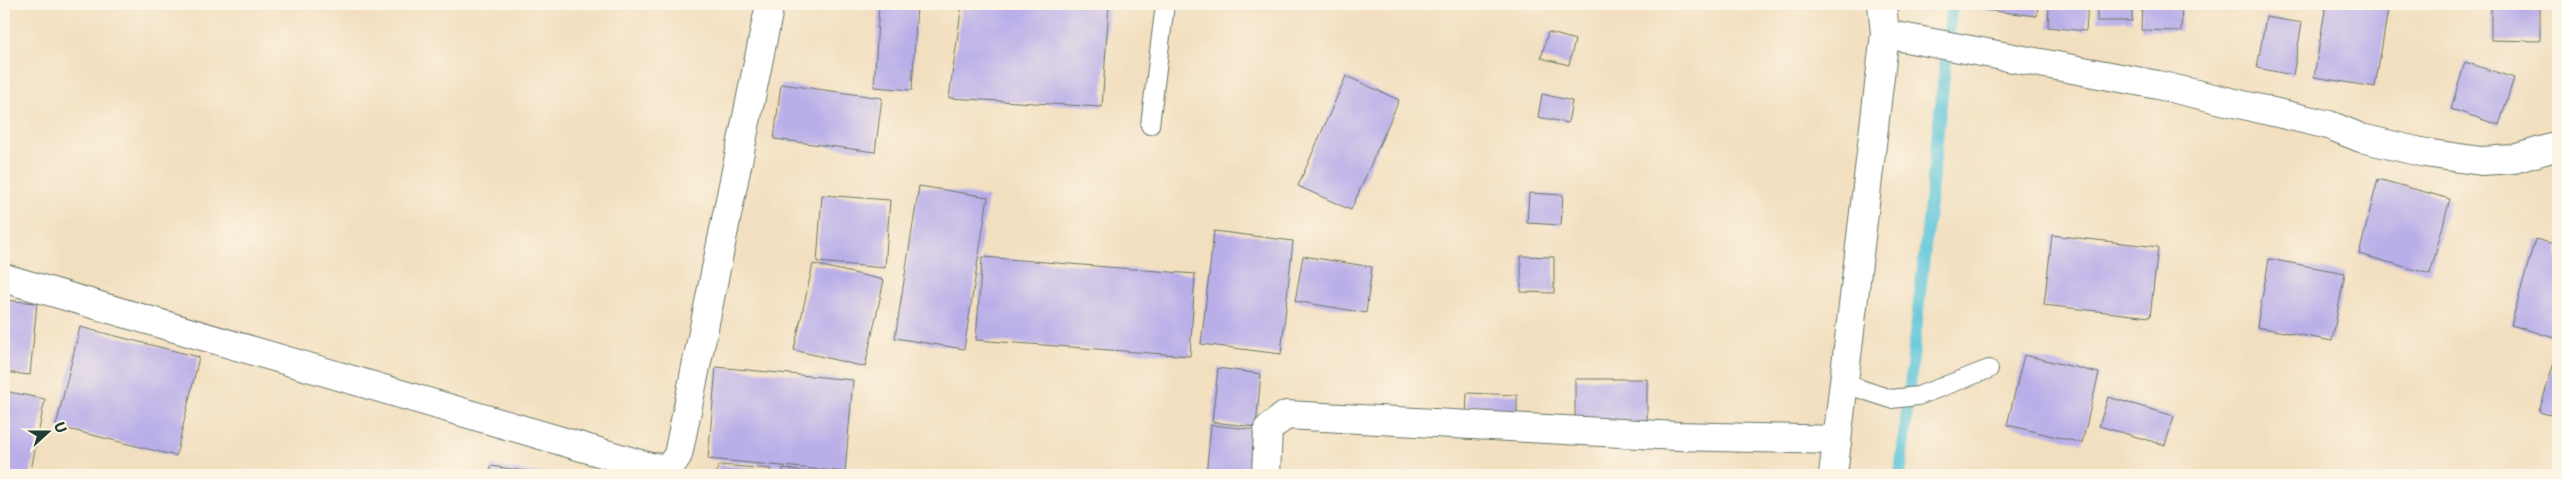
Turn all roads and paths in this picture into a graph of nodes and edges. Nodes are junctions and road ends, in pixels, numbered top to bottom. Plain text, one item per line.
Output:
1 (770, 4) edge
2 (1165, 4) edge
3 (1882, 4) edge
4 (1893, 35) junction
5 (1150, 125) dead end
6 (2558, 146) edge
7 (4, 278) edge
8 (1989, 369) dead end
9 (1845, 384) junction
10 (1837, 440) junction
11 (1266, 475) edge
12 (1833, 475) edge

1 - 7 street
2 - 5 lane
3 - 4 street
4 - 6 street
4 - 9 street
8 - 9 lane
9 - 10 street
10 - 11 street
10 - 12 street

